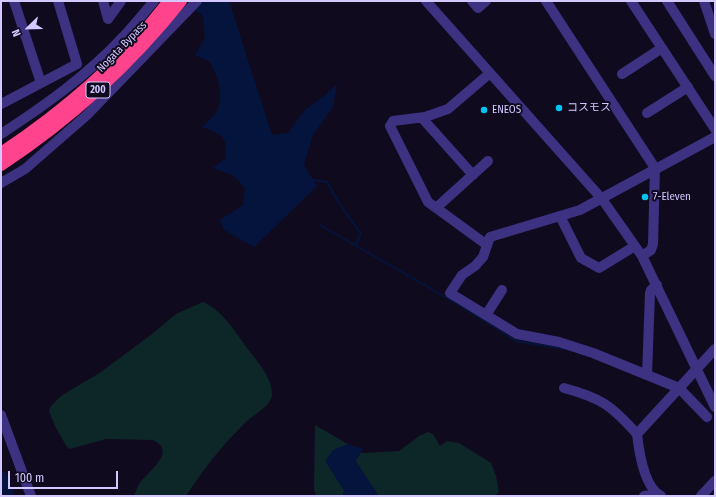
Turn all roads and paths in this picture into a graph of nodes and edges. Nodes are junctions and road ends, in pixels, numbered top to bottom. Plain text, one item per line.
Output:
1 (14, 1) edge
2 (58, 1) edge
3 (103, 1) edge
4 (121, 1) edge
5 (154, 1) edge
6 (169, 1) edge
7 (181, 1) edge
8 (198, 1) edge
9 (426, 1) edge
10 (472, 1) edge
11 (486, 1) edge
12 (546, 1) edge
13 (630, 1) edge
14 (667, 1) edge
15 (704, 1) edge
16 (715, 34) edge
17 (662, 48) junction
18 (490, 73) junction
19 (622, 74) dead end
20 (715, 76) edge
21 (42, 83) junction
22 (688, 87) junction
23 (1, 104) edge
24 (647, 113) dead end
25 (422, 118) junction
26 (715, 129) edge
27 (1, 134) edge
28 (715, 137) edge
29 (1, 153) edge
30 (488, 161) dead end
31 (1, 165) edge
32 (655, 168) junction
33 (473, 175) junction
34 (1, 183) edge
35 (602, 199) junction
36 (436, 208) junction
37 (560, 216) junction
38 (487, 245) junction
39 (635, 246) junction
40 (642, 256) junction
41 (657, 285) junction
42 (502, 290) dead end
43 (486, 315) junction
44 (715, 349) edge
45 (697, 369) junction
46 (648, 375) junction
47 (564, 388) dead end
48 (676, 391) junction
49 (715, 407) edge
50 (1, 415) edge
51 (707, 417) dead end
52 (637, 434) junction
53 (715, 481) edge
54 (659, 495) edge
55 (31, 496) edge
56 (644, 496) edge
57 (701, 496) edge

1 - 21 street
2 - 21 street
3 - 4 street
5 - 27 street
6 - 29 highway, Nogata Bypass / 200
7 - 31 highway, Nogata Bypass / 200
8 - 34 street
9 - 18 street
10 - 11 street
12 - 32 street
13 - 17 street
14 - 20 street
15 - 16 street
17 - 19 street
17 - 22 street
18 - 25 street
18 - 35 street
21 - 23 street
22 - 24 street
22 - 26 street
25 - 33 street
25 - 36 street
28 - 32 street
30 - 33 street
32 - 35 street
32 - 40 street
33 - 36 street
35 - 37 street
35 - 39 street
36 - 38 street
37 - 38 street
37 - 39 street
38 - 43 street
39 - 40 street
40 - 41 street
41 - 45 street
41 - 46 street
42 - 43 street
43 - 46 street
44 - 45 street
45 - 48 street
45 - 49 street
46 - 48 street
47 - 52 street
48 - 51 street
48 - 52 street
50 - 55 street
52 - 54 street
53 - 57 street
54 - 56 street

